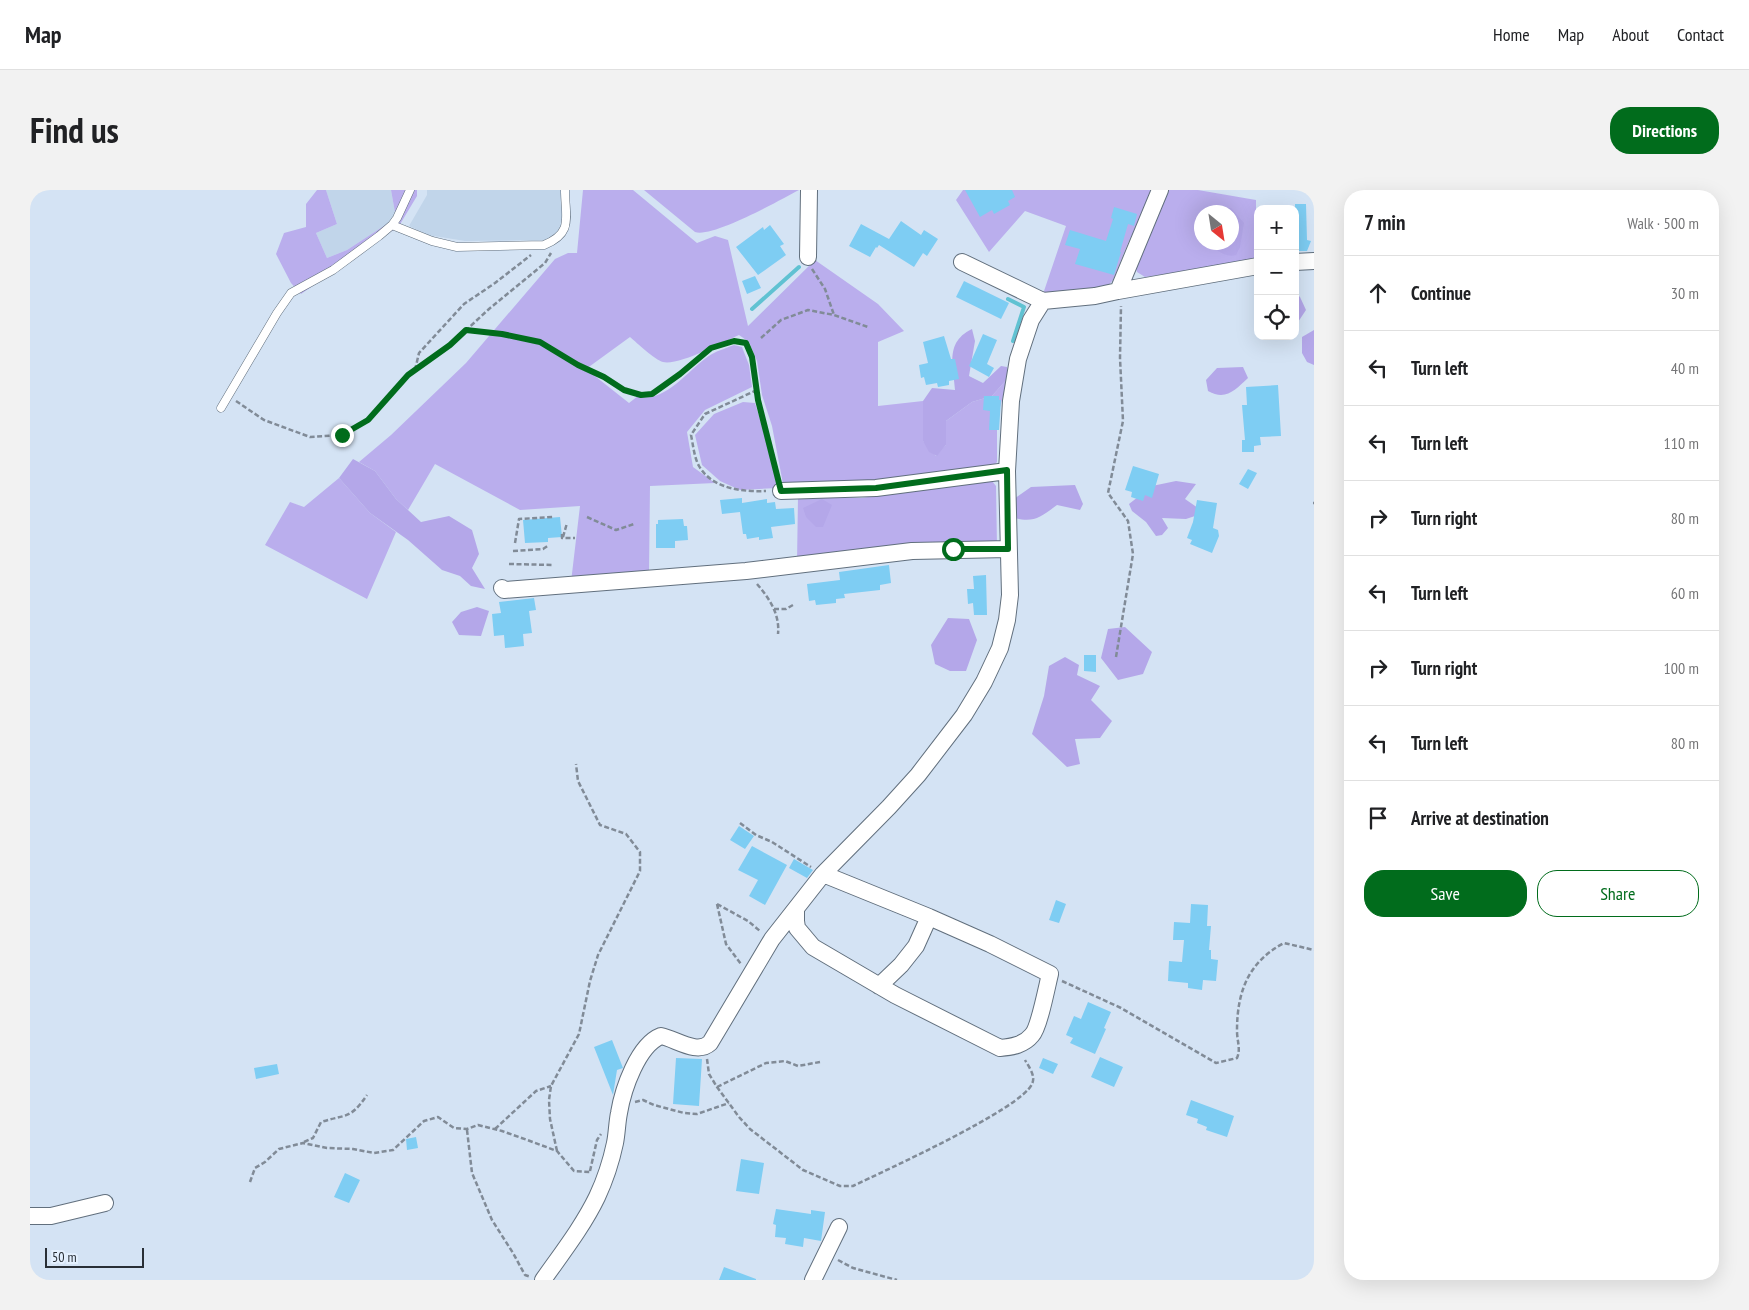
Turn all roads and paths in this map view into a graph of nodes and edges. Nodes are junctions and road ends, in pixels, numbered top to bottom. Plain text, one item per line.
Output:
1 (410, 190) edge
2 (565, 190) edge
3 (809, 190) edge
4 (1160, 190) edge
5 (392, 225) junction
6 (561, 236) junction
7 (544, 245) junction
8 (808, 257) joint
9 (1314, 260) edge
10 (962, 262) dead end
11 (1299, 262) edge
12 (1254, 267) edge
13 (1118, 291) junction
14 (1043, 301) junction
15 (834, 315) junction
16 (868, 327) dead end
17 (466, 330) junction
18 (761, 338) dead end
19 (414, 371) junction
20 (756, 390) junction
21 (228, 396) junction
22 (221, 408) dead end
23 (1007, 470) junction
24 (781, 491) junction
25 (553, 517) dead end
26 (587, 518) dead end
27 (567, 523) dead end
28 (634, 524) dead end
29 (562, 534) dead end
30 (562, 538) junction
31 (575, 538) dead end
32 (515, 543) dead end
33 (549, 545) dead end
34 (1008, 549) junction
35 (513, 551) dead end
36 (509, 564) dead end
37 (554, 565) dead end
38 (746, 571) junction
39 (502, 588) dead end
40 (793, 605) dead end
41 (774, 609) junction
42 (778, 634) dead end
43 (1116, 657) dead end
44 (576, 764) dead end
45 (740, 823) dead end
46 (822, 874) junction
47 (796, 909) junction
48 (929, 917) junction
49 (772, 939) junction
50 (1314, 950) edge
51 (1050, 974) junction
52 (749, 975) junction
53 (879, 986) junction
54 (705, 1048) junction
55 (1025, 1060) dead end
56 (820, 1062) dead end
57 (552, 1086) junction
58 (717, 1087) junction
59 (367, 1095) dead end
60 (729, 1103) junction
61 (619, 1111) junction
62 (467, 1129) junction
63 (495, 1129) junction
64 (302, 1143) junction
65 (557, 1151) junction
66 (590, 1172) dead end
67 (250, 1182) dead end
68 (106, 1203) dead end
69 (30, 1216) edge
70 (840, 1227) dead end
71 (826, 1253) junction
72 (537, 1280) edge
73 (543, 1280) edge
74 (813, 1280) edge
75 (897, 1280) edge

1 - 5 lane
2 - 6 lane
3 - 8 street
4 - 13 street
5 - 7 lane
5 - 21 lane
6 - 7 lane
6 - 17 path
7 - 19 path
8 - 15 path
9 - 11 street
10 - 14 street
12 - 13 street
13 - 14 street
13 - 43 path
14 - 23 street
15 - 16 path
15 - 18 path
17 - 19 path
17 - 20 path
19 - 21 path
20 - 24 path
20 - 24 path
21 - 22 lane
23 - 24 street
23 - 34 street
25 - 32 path
26 - 28 path
27 - 30 path
29 - 30 path
30 - 31 path
33 - 35 path
34 - 38 street
34 - 46 street
36 - 37 path
38 - 39 street
38 - 41 path
40 - 41 path
41 - 42 path
44 - 57 path
45 - 46 path
46 - 47 street
46 - 48 street
47 - 49 street
47 - 53 street
48 - 51 street
48 - 53 street
49 - 52 street
49 - 52 path
50 - 51 path
51 - 53 street
52 - 54 street
54 - 58 path
54 - 61 street
55 - 60 path
56 - 58 path
57 - 63 path
57 - 65 path
58 - 60 path
59 - 64 path
60 - 61 path
61 - 73 street
62 - 63 path
62 - 64 path
62 - 72 path
63 - 65 path
64 - 67 path
65 - 66 path
68 - 69 street
70 - 71 street
71 - 74 street
71 - 75 path

